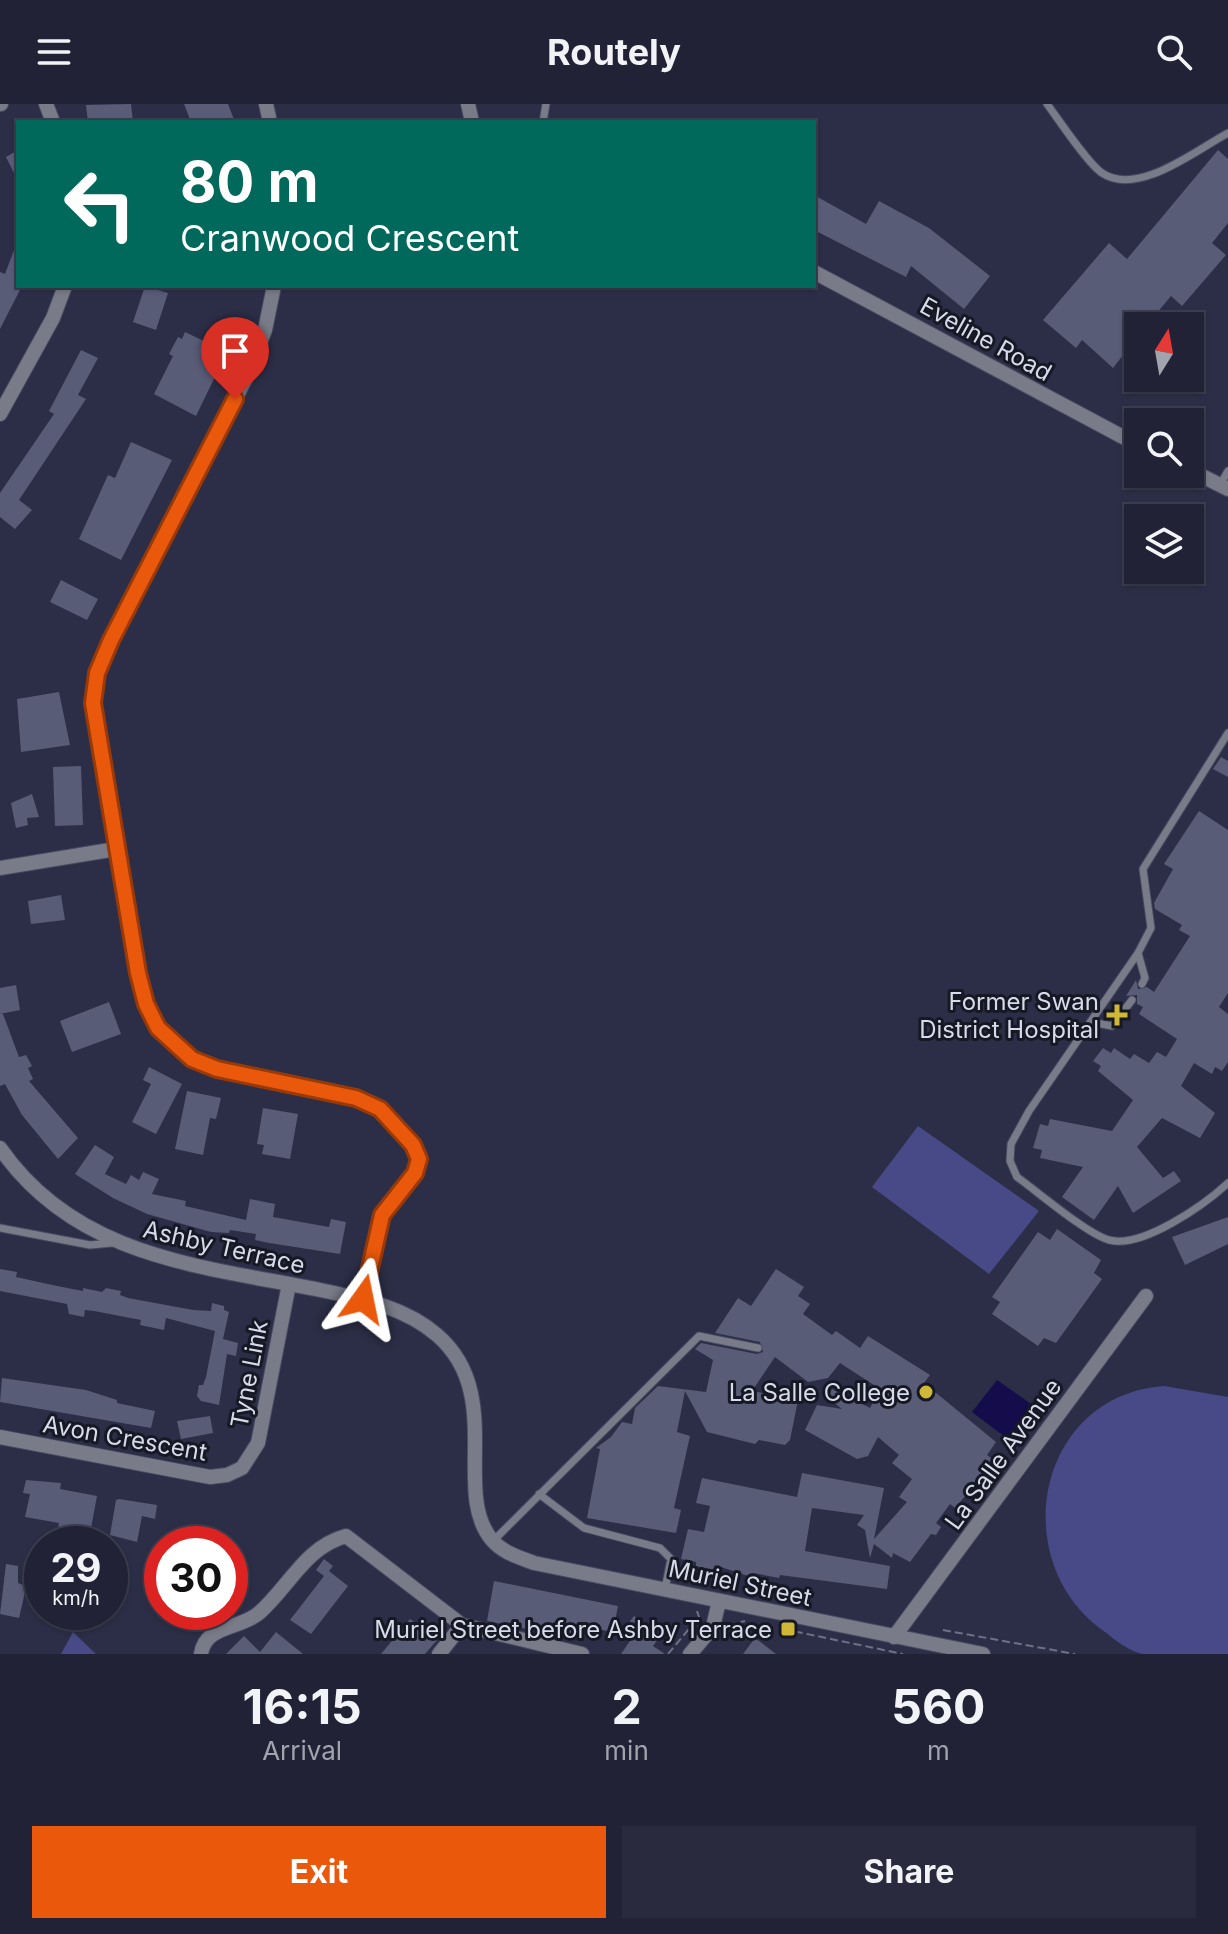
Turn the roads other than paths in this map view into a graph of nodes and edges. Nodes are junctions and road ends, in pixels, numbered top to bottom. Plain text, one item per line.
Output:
1 (1047, 104) edge
2 (1228, 133) edge
3 (816, 273) edge
4 (64, 288) edge
5 (274, 288) edge
6 (0, 414) edge
7 (1124, 438) edge
8 (1228, 471) edge
9 (1204, 477) edge
10 (1224, 487) edge
11 (1228, 733) edge
12 (116, 849) junction
13 (0, 868) edge
14 (1138, 953) junction
15 (1142, 984) dead end
16 (1132, 1000) dead end
17 (1091, 1022) junction
18 (0, 1148) edge
19 (1228, 1183) edge
20 (0, 1228) edge
21 (114, 1243) junction
22 (289, 1284) junction
23 (1146, 1296) dead end
24 (363, 1299) junction
25 (758, 1348) dead end
26 (0, 1437) edge
27 (242, 1468) joint
28 (539, 1494) junction
29 (493, 1541) junction
30 (665, 1590) junction
31 (719, 1601) junction
32 (462, 1625) junction
33 (894, 1637) junction
34 (926, 1649) edge
35 (958, 1652) edge
36 (201, 1654) edge
37 (439, 1654) edge
38 (582, 1654) edge
39 (690, 1654) edge
40 (983, 1654) edge

1 - 2 lane
3 - 7 street, Eveline Road
4 - 6 street
5 - 12 street
8 - 10 lane
9 - 10 street
11 - 14 lane
12 - 13 street
12 - 24 street
14 - 15 lane
14 - 17 lane
16 - 17 lane
17 - 19 lane
18 - 21 street, Ashby Terrace
20 - 21 lane
21 - 22 street, Ashby Terrace
22 - 24 street, Ashby Terrace
22 - 27 street, Tyne Link
23 - 33 street, La Salle Avenue
24 - 29 street, Ashby Terrace
25 - 28 lane
26 - 27 street, Avon Crescent
28 - 29 lane
28 - 30 lane
29 - 30 street, Muriel Street
30 - 31 street, Muriel Street
31 - 33 street, Muriel Street
31 - 39 street
32 - 36 street
32 - 37 street
32 - 38 street
33 - 34 street, Muriel Street
34 - 35 street, Muriel Street
35 - 40 street, Muriel Street

